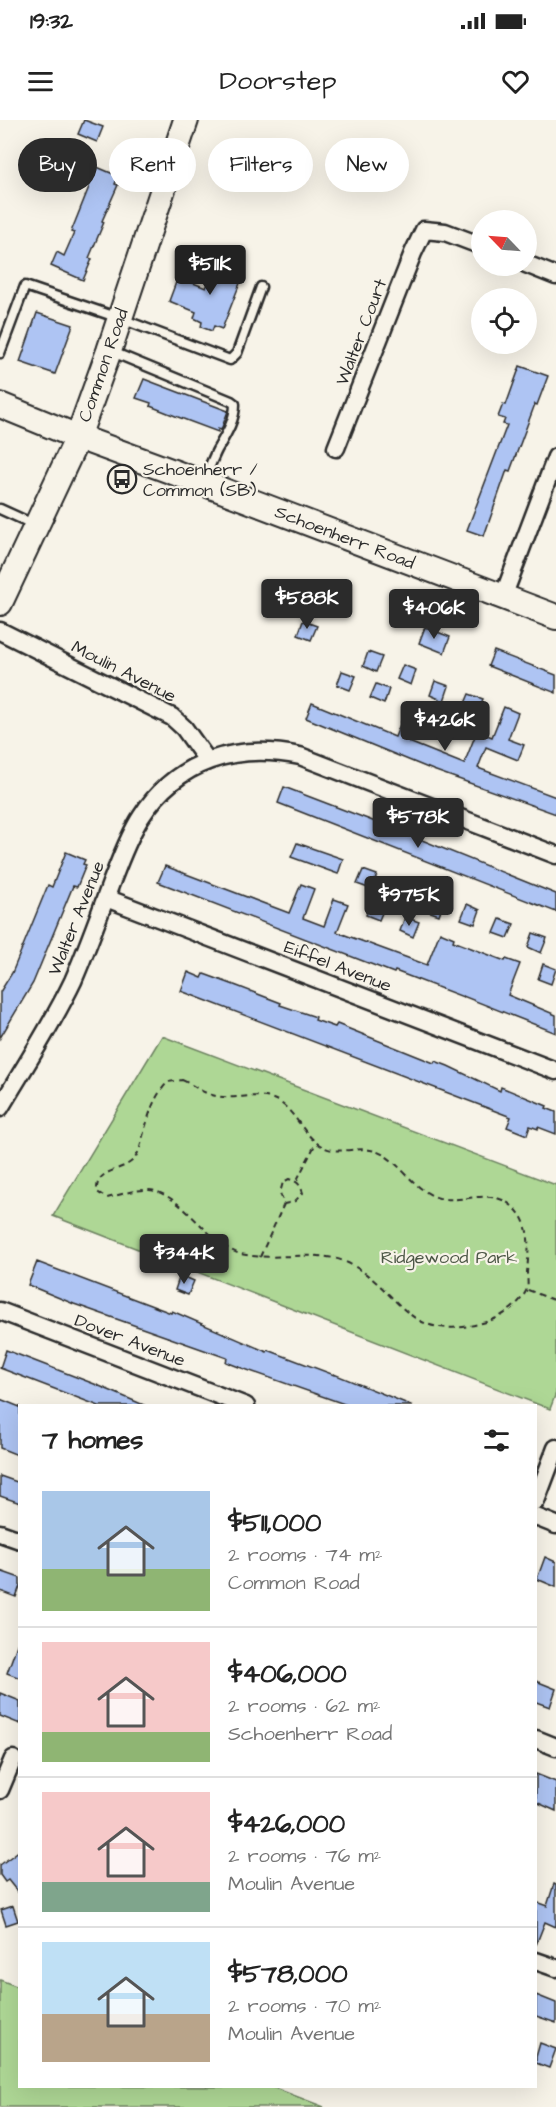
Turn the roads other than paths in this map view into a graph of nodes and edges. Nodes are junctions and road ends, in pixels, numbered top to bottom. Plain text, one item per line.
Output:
1 (186, 120) edge
2 (471, 242) edge
3 (537, 268) edge
4 (556, 276) edge
5 (261, 287) dead end
6 (119, 318) junction
7 (109, 351) junction
8 (0, 353) edge
9 (0, 405) edge
10 (78, 437) junction
11 (336, 448) dead end
12 (556, 457) edge
13 (203, 483) junction
14 (0, 509) edge
15 (35, 525) junction
16 (503, 597) junction
17 (0, 603) edge
18 (556, 617) edge
19 (0, 631) edge
20 (207, 760) junction
21 (556, 855) edge
22 (106, 898) junction
23 (556, 1071) edge
24 (0, 1108) edge
25 (0, 1311) edge
26 (241, 1404) edge
27 (556, 1448) edge
28 (537, 1498) edge
29 (537, 1517) edge
30 (556, 1525) edge
31 (0, 1533) edge
32 (18, 1539) edge
33 (537, 1739) edge
34 (556, 1747) edge
35 (11, 1758) edge
36 (0, 1790) edge
37 (537, 1960) edge
38 (556, 1968) edge

1 - 6 main road, Common Road
2 - 11 street, Walter Court
3 - 4 street
5 - 6 lane
6 - 7 main road, Common Road
6 - 8 lane
7 - 10 main road, Common Road
7 - 13 lane
9 - 10 main road, Schoenherr Road
10 - 13 main road, Schoenherr Road
10 - 15 main road, Common Road
12 - 16 street
13 - 16 main road, Schoenherr Road
14 - 15 lane
15 - 17 main road, Common Road
16 - 18 main road, Schoenherr Road
19 - 20 street, Moulin Avenue
20 - 21 street
20 - 22 street, Walter Avenue
22 - 23 street, Eiffel Avenue
22 - 24 street, Walter Avenue
25 - 26 street, Dover Avenue
27 - 28 street
29 - 30 street
31 - 32 street
33 - 34 street
35 - 36 street
37 - 38 street

